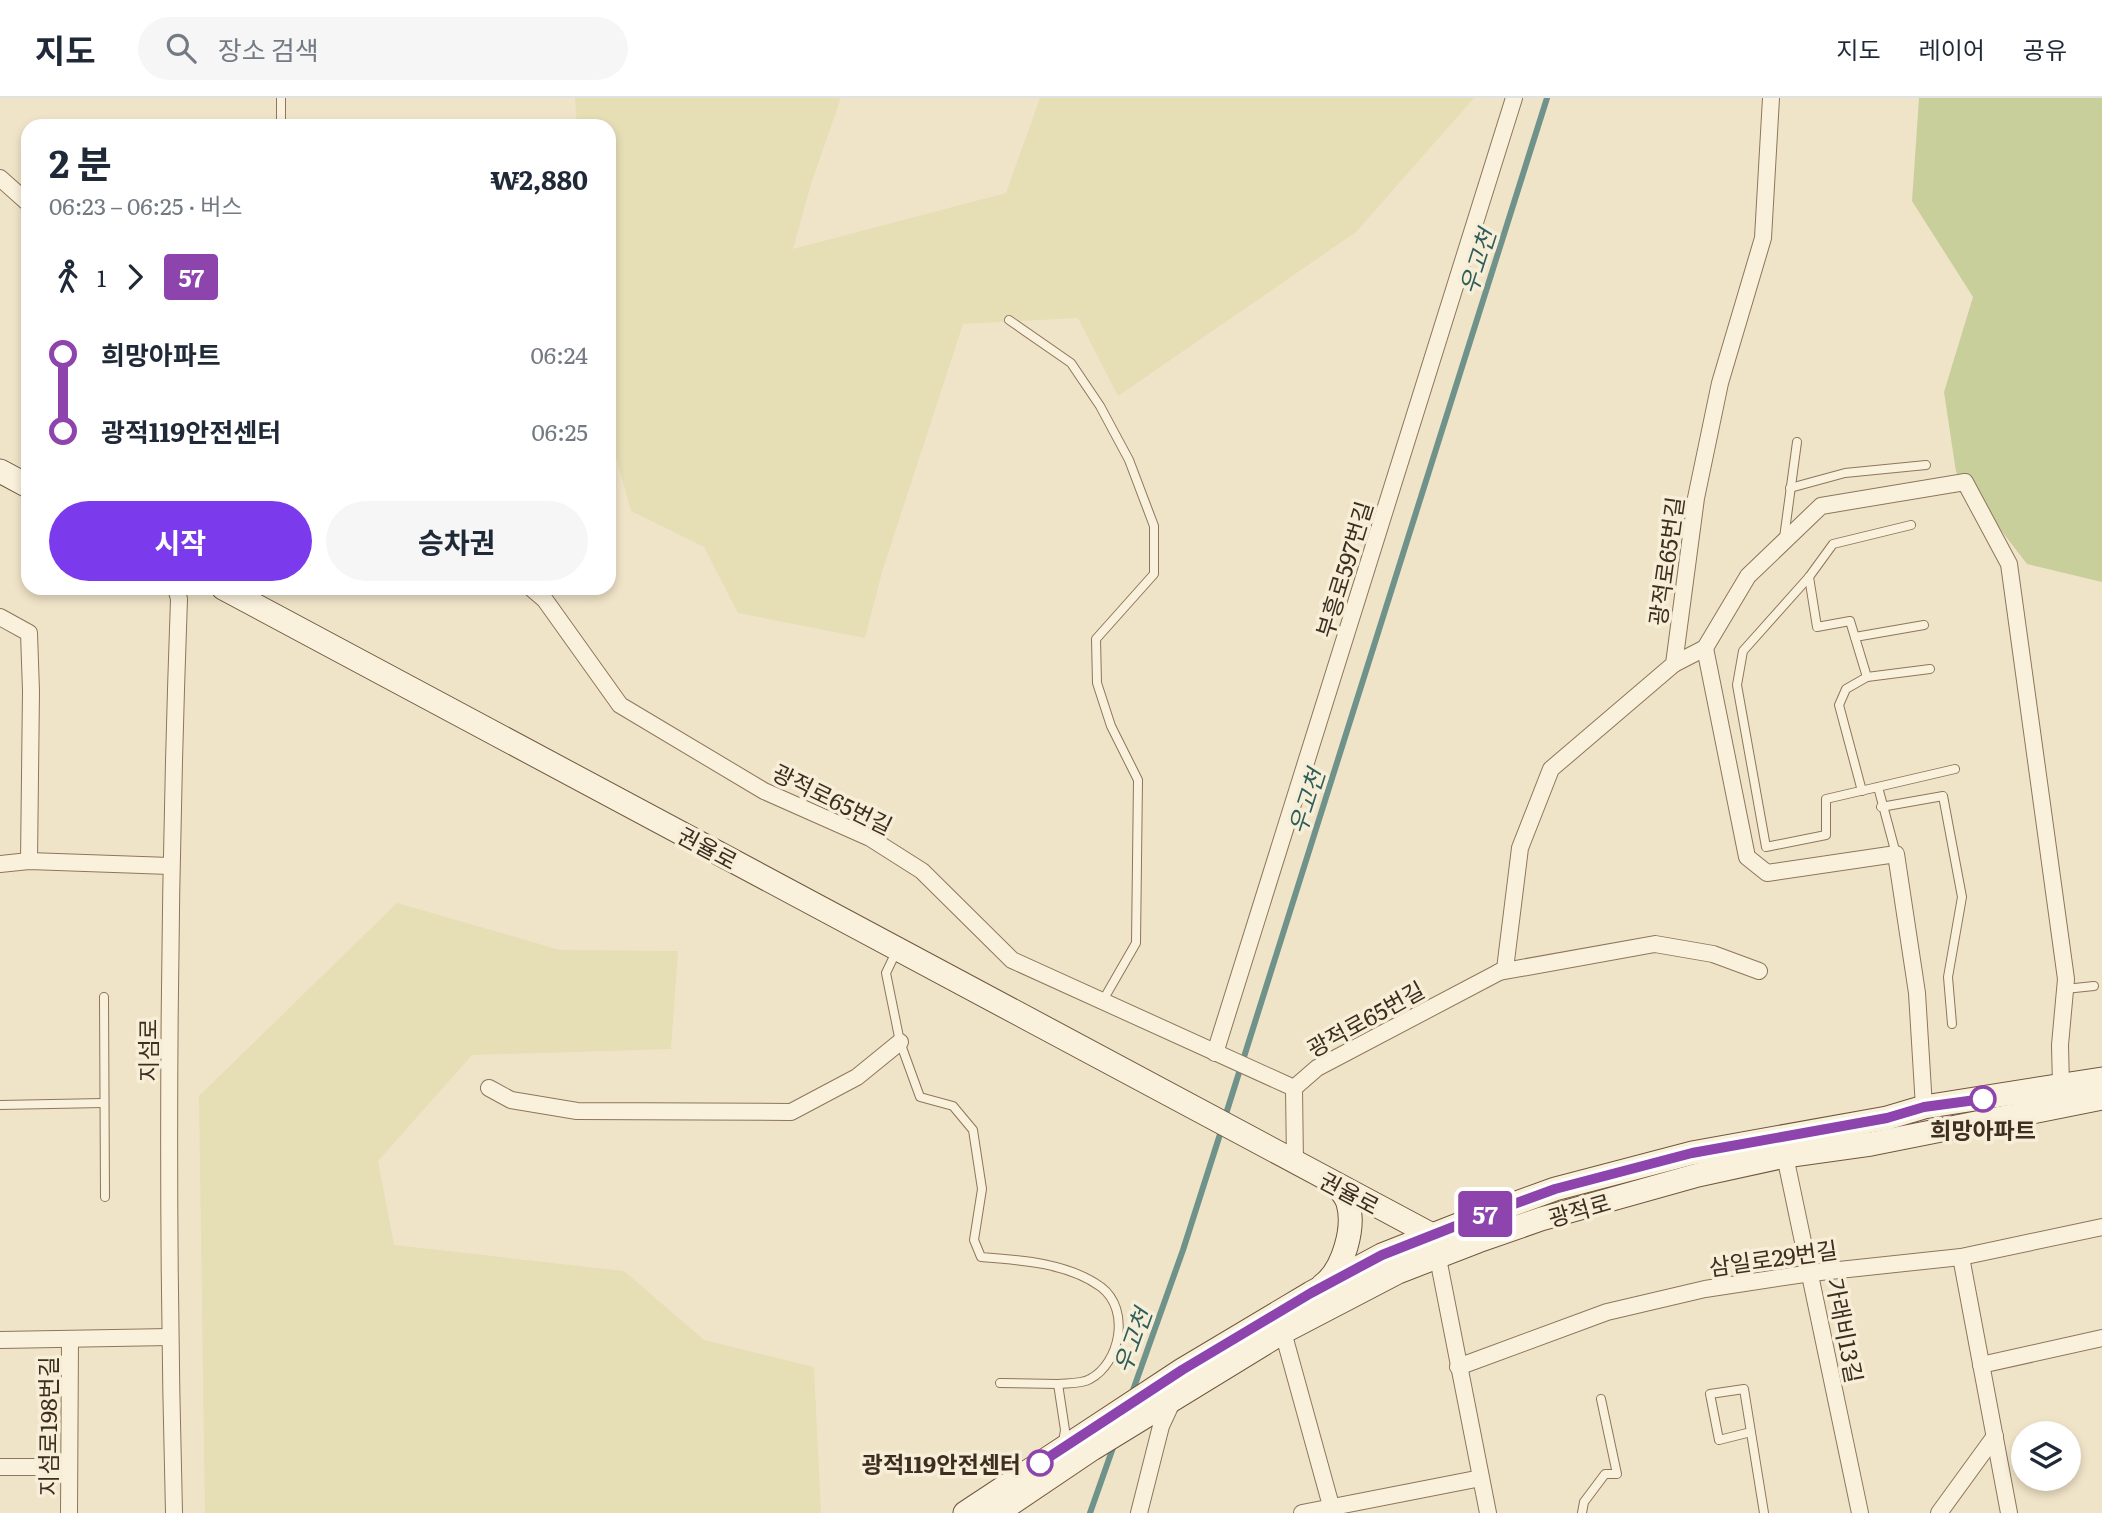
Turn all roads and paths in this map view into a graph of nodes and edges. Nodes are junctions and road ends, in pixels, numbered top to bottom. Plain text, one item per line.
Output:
1 (281, 98) edge
2 (1514, 98) edge
3 (1771, 98) edge
4 (281, 119) edge
5 (0, 178) edge
6 (21, 196) edge
7 (1009, 320) dead end
8 (1797, 442) dead end
9 (1926, 466) dead end
10 (0, 471) edge
11 (21, 482) edge
12 (1790, 488) junction
13 (1911, 525) dead end
14 (1783, 544) junction
15 (1809, 577) junction
16 (178, 595) edge
17 (236, 595) edge
18 (539, 595) edge
19 (0, 617) edge
20 (1924, 625) dead end
21 (1855, 637) junction
22 (1705, 648) junction
23 (1674, 664) junction
24 (1930, 669) dead end
25 (1867, 677) junction
26 (1955, 769) dead end
27 (1878, 787) junction
28 (1862, 791) junction
29 (1881, 807) junction
30 (1896, 854) junction
31 (29, 861) junction
32 (0, 864) edge
33 (170, 866) junction
34 (898, 949) junction
35 (1759, 971) dead end
36 (1499, 972) junction
37 (2094, 986) dead end
38 (2065, 989) junction
39 (104, 997) dead end
40 (1102, 1002) junction
41 (1952, 1024) dead end
42 (900, 1042) junction
43 (1221, 1057) junction
44 (2102, 1079) edge
45 (2061, 1086) junction
46 (489, 1088) dead end
47 (1294, 1088) junction
48 (2102, 1098) edge
49 (103, 1103) junction
50 (0, 1104) edge
51 (1924, 1107) junction
52 (1784, 1156) junction
53 (1295, 1163) junction
54 (1336, 1184) junction
55 (105, 1198) dead end
56 (2102, 1227) edge
57 (1435, 1246) junction
58 (1961, 1257) junction
59 (1811, 1273) junction
60 (1311, 1293) junction
61 (1283, 1332) junction
62 (170, 1337) junction
63 (2102, 1338) edge
64 (70, 1339) junction
65 (0, 1340) edge
66 (1981, 1365) junction
67 (1458, 1367) junction
68 (1000, 1383) dead end
69 (1058, 1384) junction
70 (1165, 1396) junction
71 (1601, 1399) dead end
72 (1751, 1433) junction
73 (1995, 1436) junction
74 (1088, 1442) junction
75 (1062, 1451) junction
76 (0, 1466) edge
77 (69, 1467) junction
78 (1481, 1478) junction
79 (1332, 1510) edge
80 (69, 1513) edge
81 (174, 1513) edge
82 (965, 1513) edge
83 (997, 1513) edge
84 (1139, 1513) edge
85 (1302, 1513) edge
86 (1488, 1513) edge
87 (1582, 1513) edge
88 (1764, 1513) edge
89 (1860, 1513) edge
90 (1940, 1513) edge
91 (2009, 1513) edge

1 - 4 lane
2 - 43 street, 부흥로597번길
3 - 23 street, 광적로65번길
5 - 6 street
7 - 40 lane
8 - 12 lane
9 - 12 lane
10 - 11 main road
12 - 14 lane
13 - 15 lane
14 - 22 street
14 - 38 street
15 - 21 lane
15 - 28 lane
16 - 33 street, 지섬로
17 - 34 main road, 권율로
18 - 40 street, 광적로65번길
19 - 31 street
20 - 21 lane
21 - 25 lane
22 - 23 street
22 - 30 street
23 - 36 street
24 - 25 lane
25 - 28 lane
26 - 27 lane
27 - 28 lane
27 - 29 lane
29 - 30 lane
29 - 41 lane
30 - 51 street
31 - 32 street
31 - 33 street
33 - 62 street, 지섬로
34 - 42 lane
34 - 53 main road, 권율로
35 - 36 street, 광적로65번길
36 - 47 street, 광적로65번길
37 - 38 lane
38 - 45 street
39 - 49 lane
40 - 43 street, 광적로65번길
42 - 46 street
42 - 69 lane
43 - 47 street, 광적로65번길
44 - 45 main road, 광적로
45 - 51 main road, 광적로
47 - 53 street, 광적로65번길
48 - 52 main road, 광적로
49 - 50 lane
49 - 55 lane
51 - 57 main road, 광적로
52 - 57 main road, 광적로
52 - 59 street, 가래비13길
53 - 54 main road, 권율로
54 - 57 main road, 권율로
54 - 60 main road
56 - 58 street, 삼일로29번길
57 - 60 main road, 광적로
57 - 61 main road, 광적로
57 - 67 street
58 - 59 street, 삼일로29번길
58 - 66 street
59 - 67 street, 삼일로29번길
59 - 89 street, 가래비13길
60 - 70 main road, 광적로
61 - 70 main road, 광적로
61 - 79 street
62 - 64 street, 지섬로198번길
62 - 81 street, 지섬로
63 - 66 street
64 - 65 street, 지섬로198번길
64 - 77 street, 지섬로198번길
66 - 73 street
67 - 78 street
68 - 69 lane
69 - 75 lane
70 - 74 main road
70 - 84 street
71 - 87 lane
72 - 72 lane
72 - 88 lane
73 - 90 street
73 - 91 street
74 - 75 main road
74 - 83 main road
75 - 82 main road
76 - 77 street
77 - 80 street, 지섬로198번길
78 - 79 street
78 - 86 street
79 - 85 street

